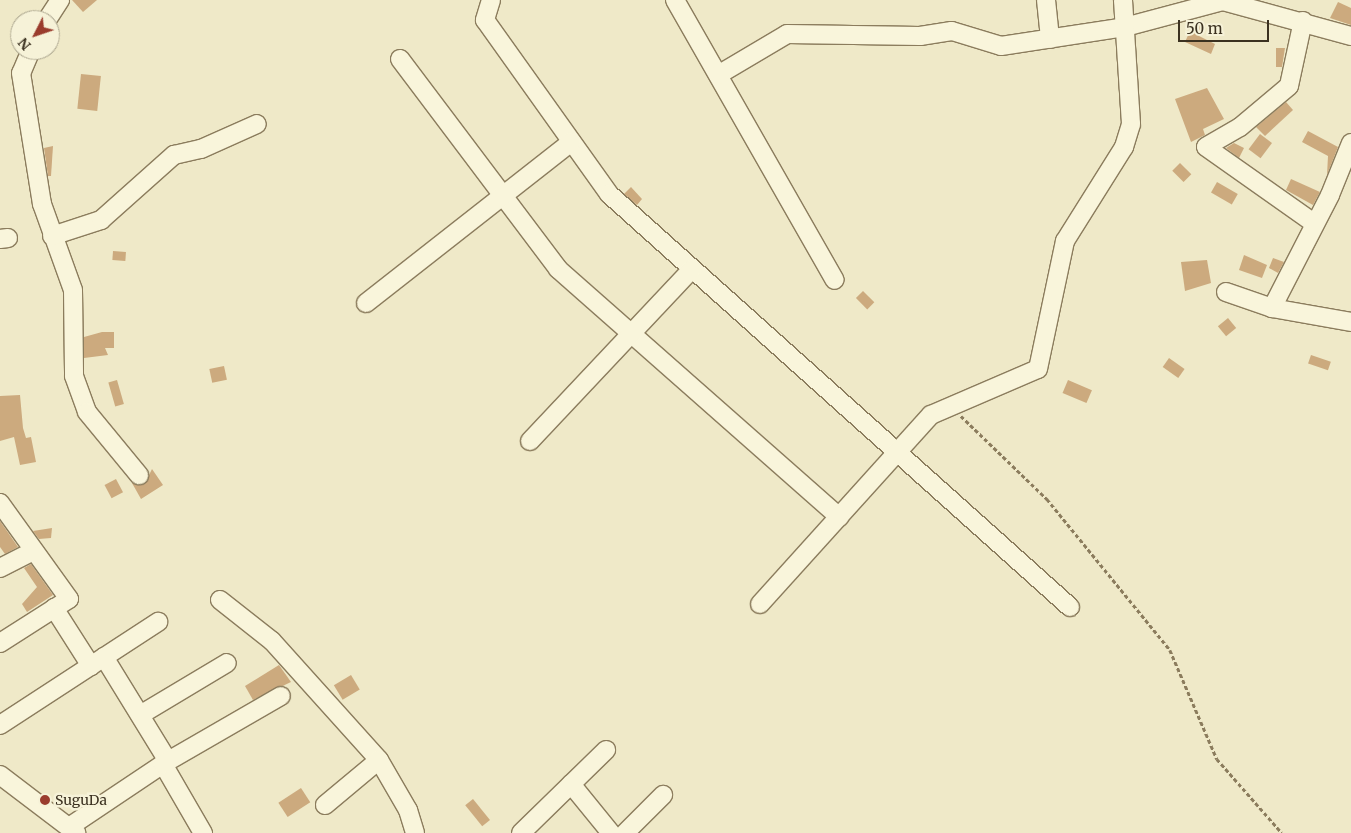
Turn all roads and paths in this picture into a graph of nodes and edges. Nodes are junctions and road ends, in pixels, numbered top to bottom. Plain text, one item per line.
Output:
1 (491, 0) edge
2 (676, 0) edge
3 (1046, 0) edge
4 (1124, 0) edge
5 (1303, 21) junction
6 (1124, 27) junction
7 (1351, 36) edge
8 (1050, 39) junction
9 (400, 59) dead end
10 (27, 60) edge
11 (718, 74) junction
12 (257, 124) dead end
13 (572, 142) junction
14 (1351, 143) edge
15 (503, 196) junction
16 (1315, 224) junction
17 (52, 236) junction
18 (692, 269) junction
19 (835, 280) dead end
20 (1226, 292) dead end
21 (366, 303) dead end
22 (1272, 308) junction
23 (1351, 322) edge
24 (631, 334) junction
25 (951, 407) junction
26 (530, 441) dead end
27 (898, 452) junction
28 (139, 475) dead end
29 (0, 503) edge
30 (839, 517) junction
31 (34, 551) junction
32 (0, 568) edge
33 (220, 600) dead end
34 (760, 604) dead end
35 (1070, 607) dead end
36 (54, 608) junction
37 (158, 622) dead end
38 (0, 642) edge
39 (98, 661) junction
40 (227, 663) dead end
41 (281, 696) dead end
42 (140, 715) junction
43 (0, 725) edge
44 (606, 750) dead end
45 (379, 760) junction
46 (165, 763) junction
47 (0, 775) edge
48 (571, 784) junction
49 (663, 795) dead end
50 (325, 805) dead end
51 (73, 830) edge
52 (203, 833) edge
53 (415, 833) edge
54 (521, 833) edge
55 (611, 833) edge
56 (625, 833) edge
57 (1282, 833) edge

1 - 13 street
2 - 11 street
3 - 8 street
4 - 6 street
5 - 6 street
5 - 7 street
5 - 16 street
6 - 8 street
6 - 25 street
8 - 11 street
9 - 15 street
10 - 17 street
11 - 19 street
12 - 17 street
13 - 15 street
13 - 18 street
14 - 16 street
15 - 21 street
15 - 24 street
16 - 22 street
17 - 28 street
18 - 24 street
18 - 27 street
20 - 22 street
22 - 23 street
24 - 26 street
24 - 30 street
25 - 27 street
25 - 57 path
27 - 30 street
27 - 35 street
29 - 31 street
30 - 34 street
31 - 32 street
31 - 36 street
33 - 45 street
36 - 38 street
36 - 39 street
37 - 39 street
39 - 42 street
39 - 43 street
40 - 42 street
41 - 46 street
42 - 46 street
44 - 48 street
45 - 50 street
45 - 53 street
46 - 51 street
46 - 52 street
47 - 51 street
48 - 54 street
48 - 55 street
49 - 56 street

